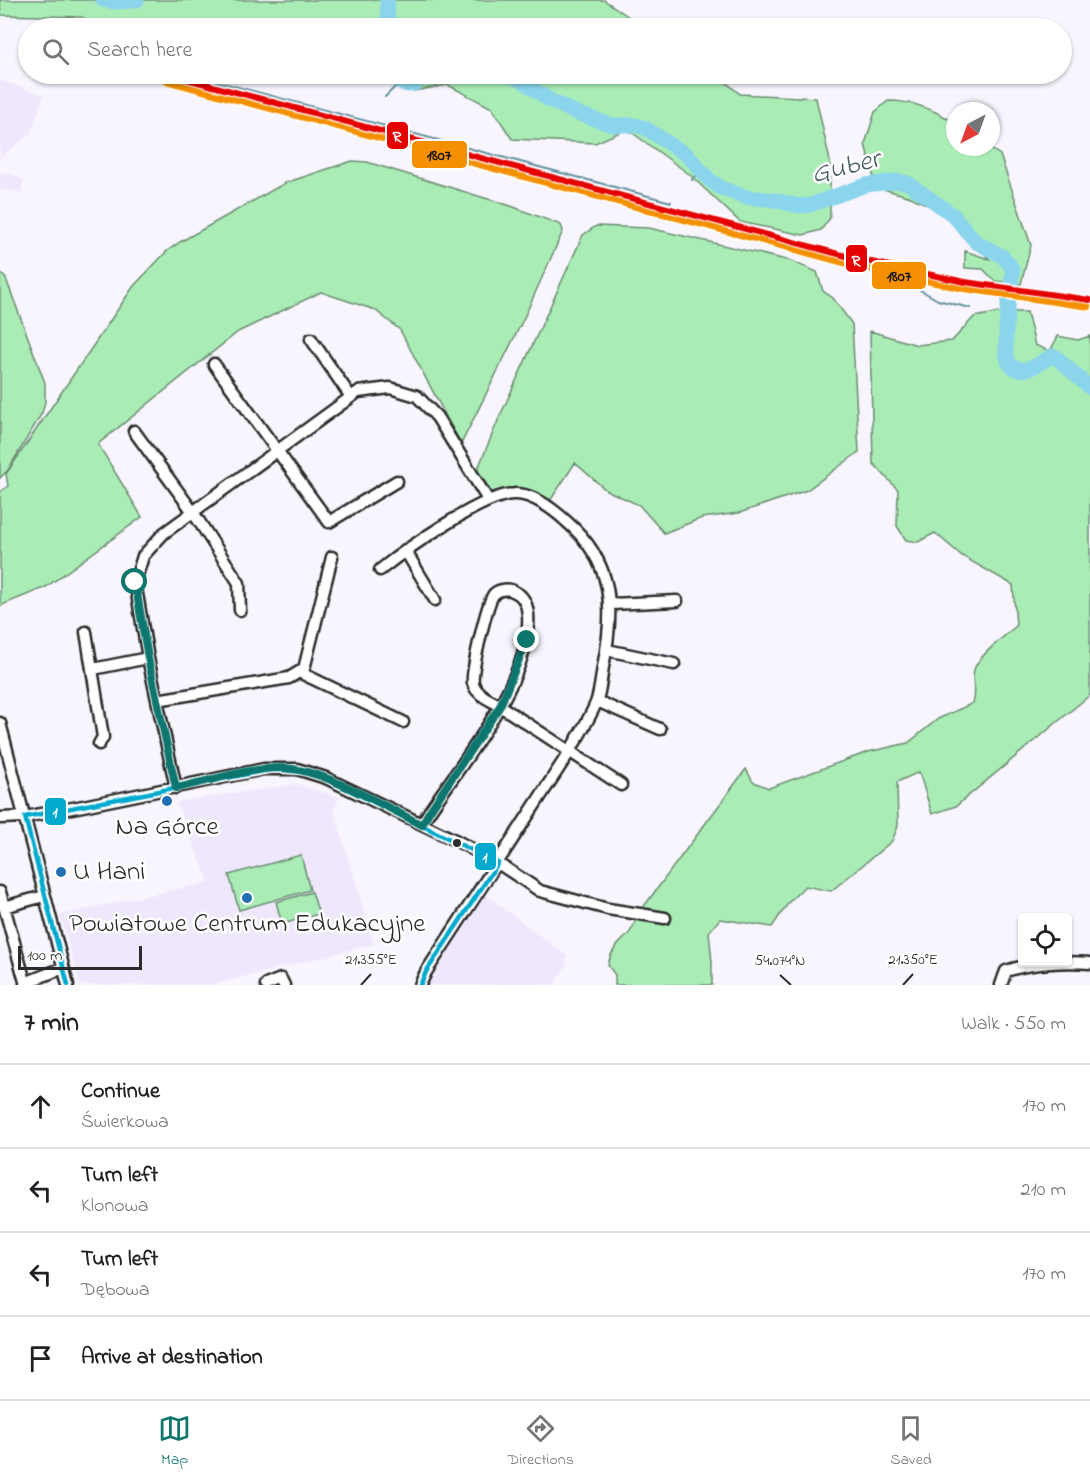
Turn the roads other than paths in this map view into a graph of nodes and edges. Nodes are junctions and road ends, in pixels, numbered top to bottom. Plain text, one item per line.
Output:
1 (312, 339) dead end
2 (214, 364) dead end
3 (351, 397) junction
4 (134, 431) dead end
5 (278, 451) junction
6 (397, 481) dead end
7 (488, 500) junction
8 (193, 512) junction
9 (405, 550) junction
10 (332, 557) dead end
11 (380, 570) dead end
12 (435, 600) dead end
13 (677, 601) dead end
14 (611, 604) junction
15 (240, 610) dead end
16 (86, 632) dead end
17 (607, 650) junction
18 (148, 658) junction
19 (674, 664) dead end
20 (93, 669) junction
21 (299, 672) junction
22 (157, 700) junction
23 (597, 701) junction
24 (500, 706) junction
25 (403, 722) dead end
26 (0, 723) edge
27 (660, 729) dead end
28 (99, 744) dead end
29 (570, 751) junction
30 (621, 785) dead end
31 (176, 788) junction
32 (25, 816) junction
33 (0, 818) edge
34 (422, 825) junction
35 (498, 863) junction
36 (0, 891) edge
37 (44, 896) junction
38 (4, 908) junction
39 (665, 918) dead end
40 (1090, 963) edge
41 (63, 968) junction
42 (26, 984) edge
43 (68, 985) edge
44 (266, 985) edge
45 (284, 985) edge
46 (420, 985) edge
47 (1001, 985) edge

1 - 3 street
2 - 5 street
3 - 5 street
3 - 7 street
4 - 8 street
5 - 6 street
5 - 8 street
7 - 9 street
7 - 14 street
8 - 15 street
8 - 18 street
9 - 11 street
9 - 12 street
10 - 21 street
13 - 14 street
14 - 17 street
16 - 20 street
17 - 19 street
17 - 23 street
18 - 20 street
18 - 22 street
20 - 28 street
21 - 22 street
21 - 25 street
22 - 31 street
23 - 27 street
23 - 29 street
24 - 24 street
24 - 29 street
24 - 34 street
26 - 32 street
29 - 30 street
29 - 35 street
31 - 32 street
31 - 34 street
32 - 33 street
32 - 37 street
34 - 35 street
35 - 39 street
35 - 46 street
36 - 38 street
37 - 38 street
37 - 41 street
38 - 42 street
40 - 47 street
41 - 42 street
41 - 43 street
44 - 45 street

